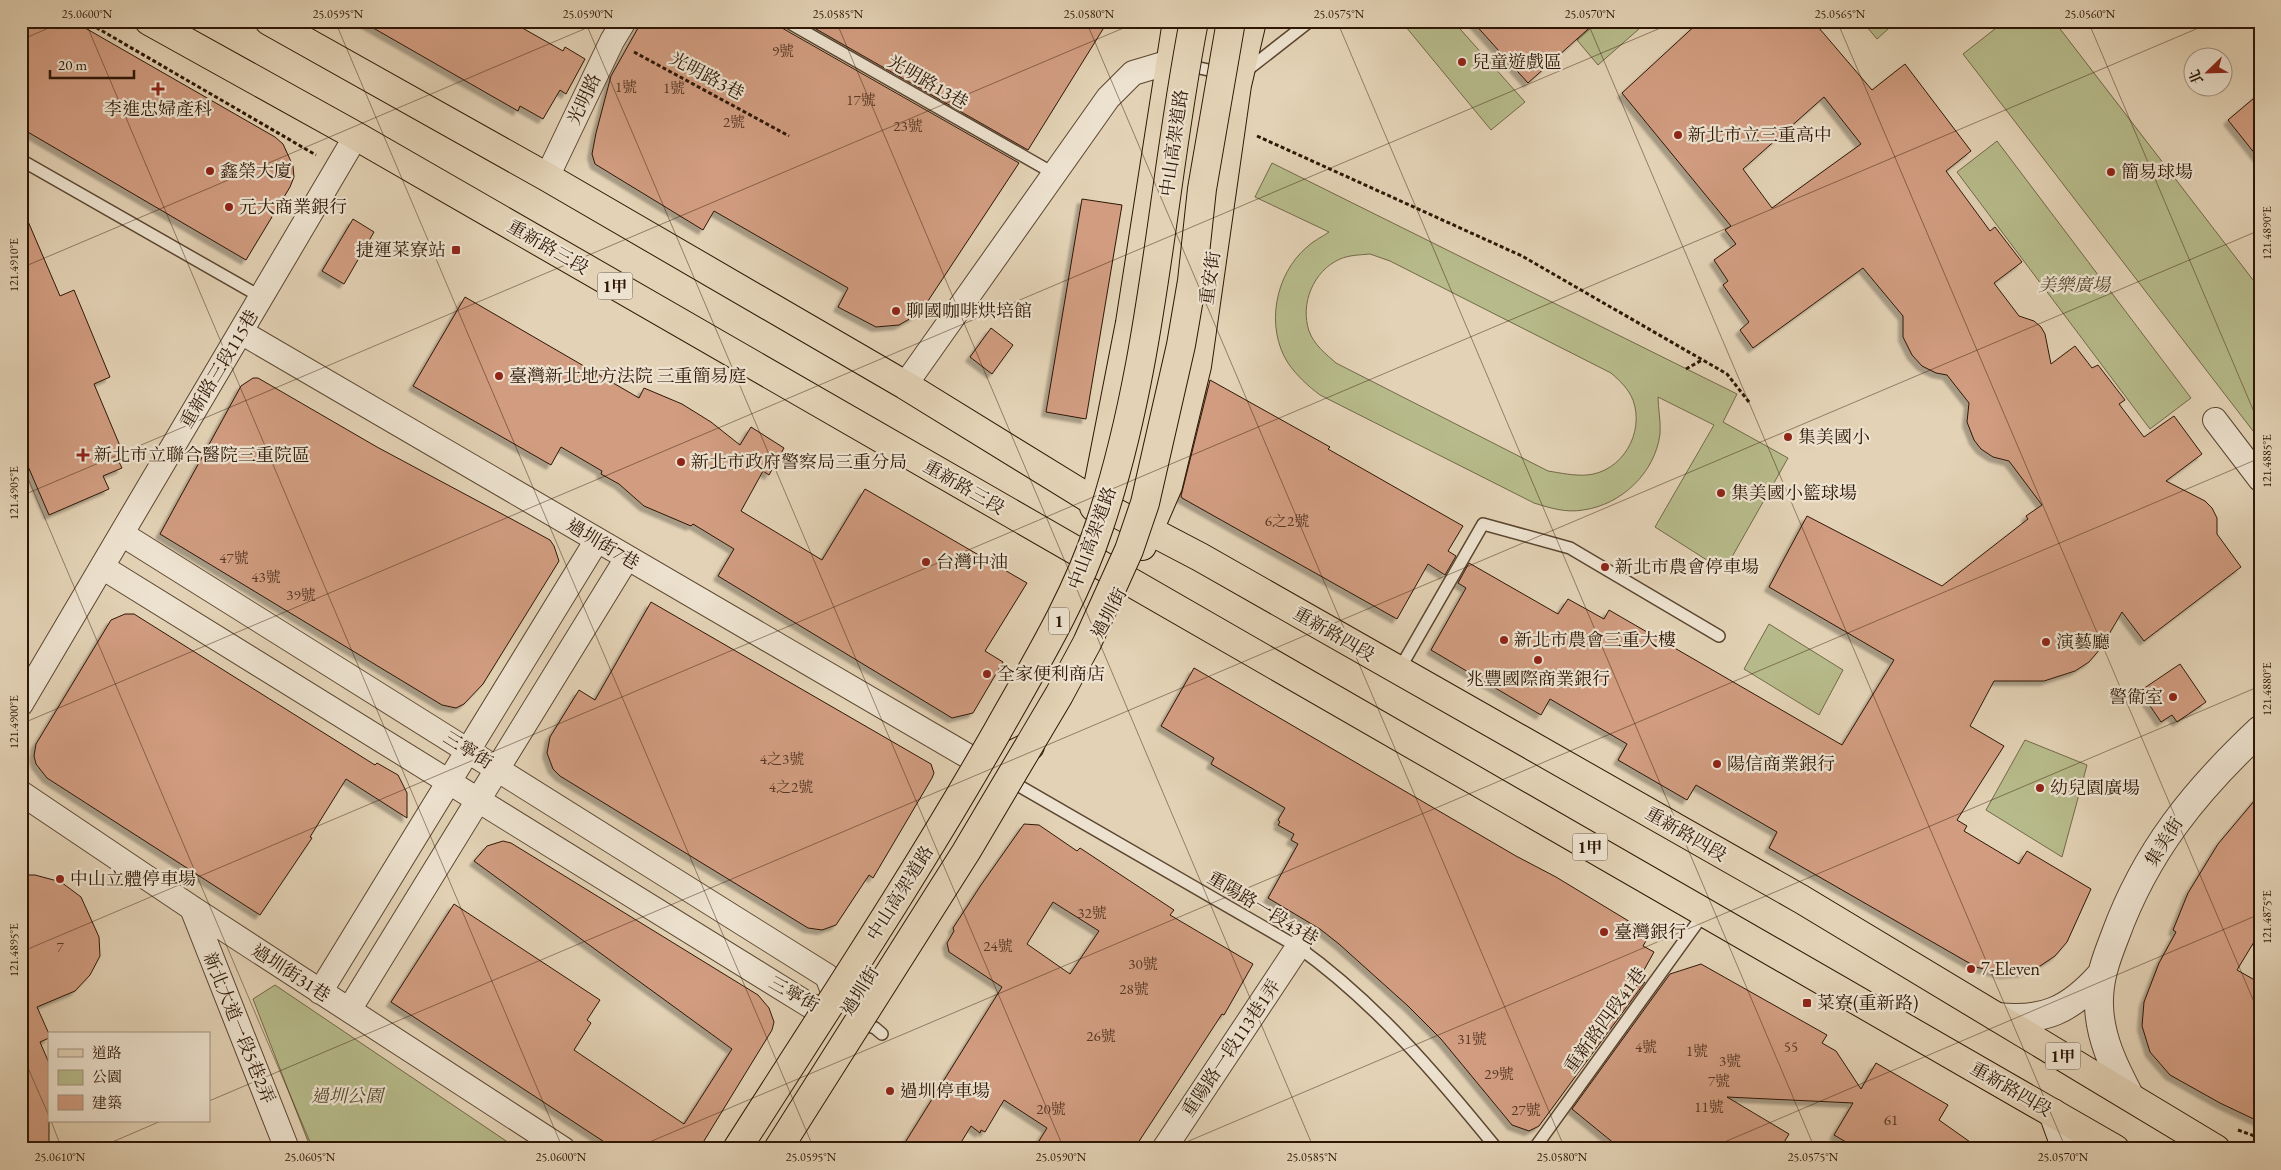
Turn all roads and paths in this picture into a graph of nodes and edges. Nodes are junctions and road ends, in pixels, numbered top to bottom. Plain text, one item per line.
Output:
1 (85, 21) edge
2 (149, 21) edge
3 (269, 21) edge
4 (786, 21) edge
5 (1177, 21) edge
6 (1194, 21) edge
7 (1231, 21) edge
8 (1252, 21) edge
9 (1310, 21) edge
10 (618, 31) edge
11 (1170, 62) junction
12 (1239, 76) junction
13 (1231, 125) junction
14 (356, 136) junction
15 (789, 136) dead end
16 (21, 160) edge
17 (338, 168) junction
18 (1053, 173) junction
19 (547, 177) junction
20 (261, 297) junction
21 (240, 332) junction
22 (1702, 360) junction
23 (1686, 369) dead end
24 (905, 385) junction
25 (1749, 402) dead end
26 (2215, 420) dead end
27 (2260, 479) edge
28 (1095, 502) junction
29 (1149, 531) junction
30 (122, 534) junction
31 (597, 540) junction
32 (1080, 554) junction
33 (627, 558) junction
34 (102, 567) junction
35 (1126, 580) junction
36 (1718, 636) dead end
37 (1399, 670) junction
38 (21, 704) edge
39 (2260, 730) edge
40 (468, 750) junction
41 (966, 755) joint
42 (1002, 765) junction
43 (497, 769) junction
44 (449, 781) junction
45 (21, 793) edge
46 (478, 800) junction
47 (192, 908) junction
48 (1705, 912) junction
49 (1298, 947) junction
50 (2101, 975) junction
51 (320, 992) junction
52 (349, 1010) junction
53 (1997, 1017) junction
54 (843, 1018) junction
55 (882, 1034) dead end
56 (2129, 1095) junction
57 (2053, 1113) junction
58 (287, 1149) edge
59 (563, 1149) edge
60 (738, 1149) edge
61 (760, 1149) edge
62 (778, 1149) edge
63 (1164, 1149) edge
64 (1497, 1149) edge
65 (1534, 1149) edge
66 (2066, 1149) edge
67 (2115, 1149) edge
68 (2216, 1149) edge

1 - 17 path
2 - 14 main road, 重新路三段 / 1甲
3 - 19 main road, 1甲
4 - 18 lane, 光明路13巷
5 - 11 main road, 1
6 - 60 main road, 中山高架道路 / 1, bridge
7 - 62 main road, 中山高架道路 / 1, bridge
8 - 12 main road, 重安街 / 1
9 - 12 lane
10 - 15 path, 光明路3巷
10 - 19 street, 光明路
11 - 12 lane
11 - 18 street
11 - 28 main road, 1
12 - 13 main road, 重安街 / 1
13 - 22 path
13 - 29 main road, 重安街 / 1
14 - 17 street, 重新路三段115巷
14 - 32 main road, 重新路三段 / 1甲
16 - 20 lane
17 - 20 street, 重新路三段115巷
18 - 24 street
19 - 24 main road, 1甲
20 - 21 street, 重新路三段115巷
21 - 30 street, 重新路三段115巷
21 - 31 street, 過圳街7巷
22 - 23 path
22 - 25 path
24 - 28 main road, 1甲
26 - 27 street
28 - 29 main road, 1甲
28 - 32 main road, 1
29 - 35 main road, 過圳街 / 1
29 - 37 main road, 重新路四段 / 1甲
30 - 34 street, 重新路三段115巷
30 - 40 street, 三寧街
31 - 33 street, 過圳街7巷
31 - 40 street
32 - 35 main road, 重新路三段 / 1甲
32 - 42 main road, 1
33 - 41 street, 過圳街7巷
33 - 43 street
34 - 38 street, 重新路三段115巷
34 - 44 street, 三寧街
35 - 42 main road, 過圳街 / 1
35 - 48 main road, 重新路四段 / 1甲
36 - 37 lane
37 - 53 main road, 重新路四段 / 1甲
39 - 50 street, 集美街
40 - 43 street, 三寧街
40 - 44 street
41 - 42 lane, 重陽路一段43巷
42 - 49 lane, 重陽路一段43巷
42 - 54 main road, 過圳街
43 - 46 street
43 - 54 street, 三寧街
44 - 46 street, 三寧街
44 - 51 street
45 - 47 street, 過圳街31巷
46 - 52 street
46 - 54 street, 三寧街
47 - 51 street, 過圳街31巷
47 - 58 street, 新北大道一段5巷2弄
48 - 57 main road, 重新路四段 / 1甲
48 - 65 lane, 重新路四段41巷
49 - 63 street, 重陽路一段113巷1弄
49 - 64 lane, 重陽路一段43巷
50 - 53 street, 集美街
50 - 56 street, 集美街
51 - 52 street, 過圳街31巷
52 - 59 street, 過圳街31巷
53 - 56 main road, 重新路四段 / 1甲
54 - 55 lane
54 - 61 main road, 過圳街
56 - 68 main road, 重新路四段 / 1甲
57 - 66 street
57 - 67 main road, 重新路四段 / 1甲

